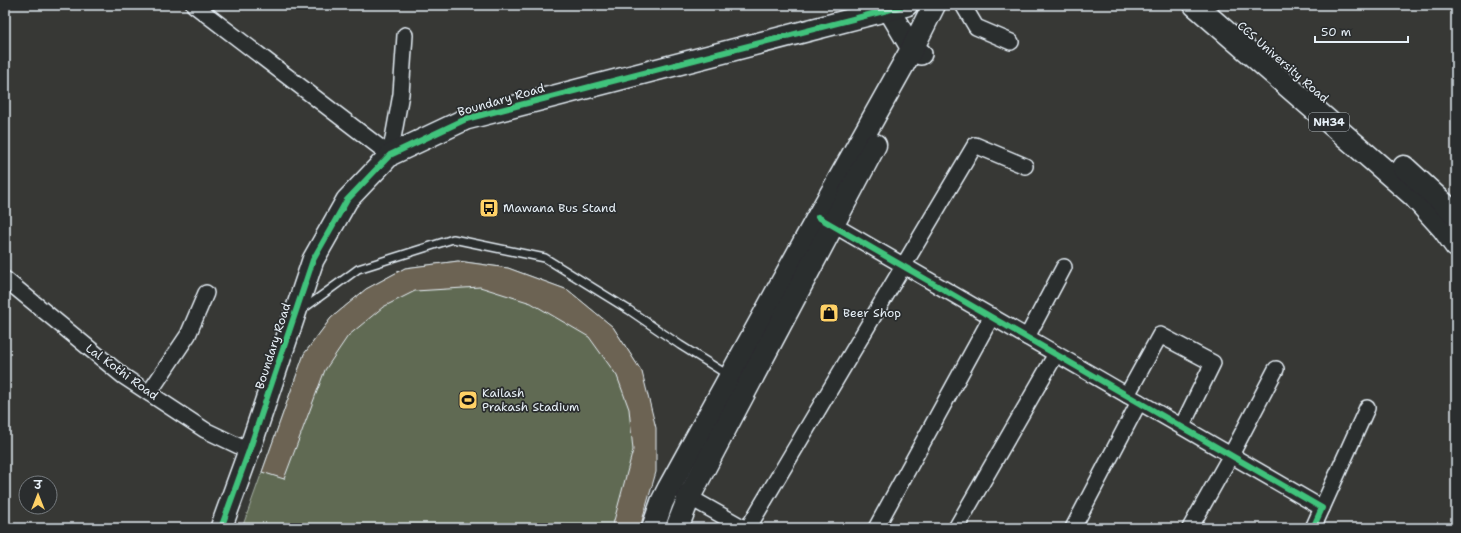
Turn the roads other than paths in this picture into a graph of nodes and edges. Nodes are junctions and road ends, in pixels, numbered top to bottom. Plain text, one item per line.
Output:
1 (194, 5) edge
2 (934, 5) edge
3 (946, 5) edge
4 (963, 5) edge
5 (1195, 5) edge
6 (1218, 5) edge
7 (898, 7) edge
8 (405, 35) dead end
9 (1011, 42) dead end
10 (917, 51) junction
11 (1262, 53) junction
12 (1300, 86) junction
13 (390, 156) junction
14 (1025, 166) dead end
15 (1455, 213) edge
16 (826, 221) junction
17 (1456, 246) edge
18 (904, 266) junction
19 (1064, 267) dead end
20 (5, 279) edge
21 (206, 293) dead end
22 (294, 315) junction
23 (992, 316) junction
24 (1027, 337) junction
25 (1056, 354) junction
26 (1276, 369) dead end
27 (739, 381) junction
28 (149, 393) junction
29 (1133, 398) junction
30 (1367, 408) dead end
31 (1182, 426) junction
32 (249, 451) junction
33 (1231, 455) junction
34 (669, 488) junction
35 (689, 497) junction
36 (1322, 508) junction
37 (221, 528) edge
38 (653, 528) edge
39 (677, 528) edge
40 (744, 528) edge
41 (748, 528) edge
42 (876, 528) edge
43 (956, 528) edge
44 (1073, 528) edge
45 (1190, 528) edge
46 (1312, 528) edge

1 - 13 street
2 - 10 main road
3 - 10 main road
4 - 9 street
5 - 11 main road, CCS University Road / NH34
6 - 11 main road, CCS University Road / NH34
7 - 10 street
7 - 13 street, Boundary Road
8 - 13 street
10 - 16 main road
11 - 12 main road, CCS University Road / NH34
12 - 15 main road, CCS University Road / NH34
12 - 17 main road, CCS University Road / NH34
13 - 22 street, Boundary Road
14 - 18 street
16 - 18 street
16 - 27 main road
18 - 23 street
18 - 41 street
19 - 24 street
20 - 28 street, Lal Kothi Road
21 - 28 street
22 - 27 lane
22 - 32 street, Boundary Road
23 - 24 street
23 - 42 street
24 - 25 street
25 - 29 street
25 - 43 street
26 - 33 street
27 - 34 main road
27 - 35 main road
28 - 32 street, Lal Kothi Road
29 - 31 street
29 - 31 street
29 - 44 street
30 - 36 street
31 - 33 street
32 - 37 street, Boundary Road
33 - 36 street
33 - 45 street
34 - 35 street
34 - 38 main road
35 - 39 main road
35 - 40 street
36 - 46 street

